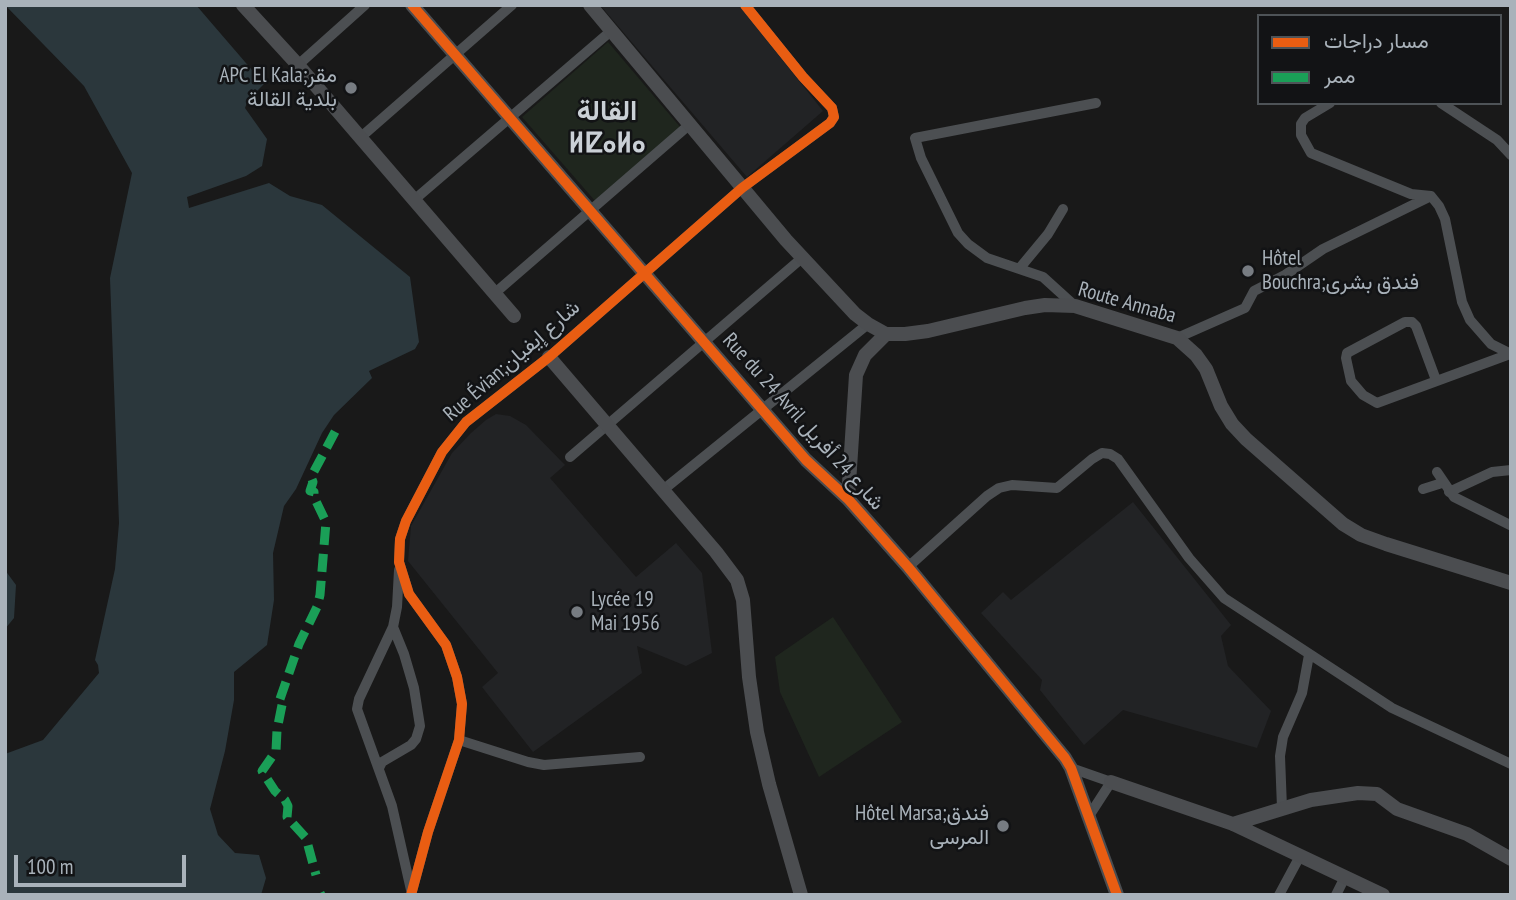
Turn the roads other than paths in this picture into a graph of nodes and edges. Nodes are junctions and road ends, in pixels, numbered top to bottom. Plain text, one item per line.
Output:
1 (243, 5) edge
2 (365, 5) edge
3 (412, 5) edge
4 (512, 5) edge
5 (590, 5) edge
6 (745, 5) edge
7 (611, 31) junction
8 (456, 54) junction
9 (298, 65) junction
10 (1096, 103) dead end
11 (1327, 105) edge
12 (1444, 105) edge
13 (509, 117) junction
14 (689, 125) junction
15 (361, 137) junction
16 (1511, 155) edge
17 (742, 188) junction
18 (1431, 196) junction
19 (414, 200) junction
20 (1063, 209) dead end
21 (591, 210) junction
22 (802, 258) junction
23 (1019, 269) junction
24 (645, 272) junction
25 (495, 293) junction
26 (1075, 306) junction
27 (514, 316) dead end
28 (868, 324) junction
29 (886, 334) junction
30 (1177, 338) junction
31 (705, 341) junction
32 (1510, 354) edge
33 (549, 357) junction
34 (1436, 380) junction
35 (764, 410) junction
36 (607, 425) junction
37 (570, 457) dead end
38 (1511, 470) edge
39 (1437, 472) dead end
40 (1446, 487) junction
41 (1423, 489) dead end
42 (663, 490) junction
43 (848, 499) junction
44 (1510, 525) edge
45 (399, 562) junction
46 (908, 568) junction
47 (1511, 583) edge
48 (393, 627) junction
49 (1309, 655) junction
50 (459, 740) junction
51 (640, 757) dead end
52 (1511, 764) edge
53 (379, 768) junction
54 (1071, 768) junction
55 (1111, 782) junction
56 (1282, 808) junction
57 (1089, 816) junction
58 (1233, 824) junction
59 (1300, 856) junction
60 (1511, 859) edge
61 (1345, 877) junction
62 (411, 892) edge
63 (801, 895) edge
64 (1117, 895) edge
65 (1279, 895) edge
66 (1336, 895) edge
67 (1383, 895) edge

1 - 9 street
2 - 9 street
3 - 8 street, Rue du 24 Avril شارع 24 أفريل
4 - 8 street
5 - 7 street
6 - 17 street, Rue Évian;شارع إيفيان
7 - 13 street
7 - 14 street
8 - 13 street, Rue du 24 Avril شارع 24 أفريل
8 - 15 street
9 - 15 street
10 - 23 street
11 - 18 street
12 - 16 street
13 - 19 street
13 - 21 street, Rue du 24 Avril شارع 24 أفريل
14 - 17 street
14 - 21 street
15 - 19 street
17 - 22 street
17 - 24 street, Rue Évian;شارع إيفيان
18 - 30 street
18 - 32 street
19 - 25 street
20 - 23 street
21 - 24 street, Rue du 24 Avril شارع 24 أفريل
21 - 25 street
22 - 28 street
22 - 31 street
23 - 26 street
24 - 31 street, Rue du 24 Avril شارع 24 أفريل
24 - 33 street, Rue Évian;شارع إيفيان
25 - 27 street
26 - 29 street, Route Annaba
26 - 30 street, Route Annaba
28 - 29 street
28 - 35 street
29 - 43 street
30 - 47 street, Route Annaba
31 - 35 street, Rue du 24 Avril شارع 24 أفريل
31 - 36 street
32 - 34 street
33 - 36 street
33 - 45 street, Rue Évian;شارع إيفيان
34 - 34 street
35 - 42 street
35 - 43 street, Rue du 24 Avril شارع 24 أفريل
36 - 37 street
36 - 42 street
38 - 40 street
39 - 40 street
40 - 41 street
40 - 44 street
42 - 63 street
43 - 46 street, Rue du 24 Avril شارع 24 أفريل
45 - 48 street, Rue Évian;شارع إيفيان
45 - 50 street, Rue Évian;شارع إيفيان
46 - 49 street
46 - 54 street, Rue du 24 Avril شارع 24 أفريل
48 - 53 street, Rue Évian;شارع إيفيان
48 - 53 street, Rue Évian;شارع إيفيان
49 - 52 street
49 - 56 street
50 - 51 street
50 - 62 street, Rue Évian;شارع إيفيان
53 - 62 street, Rue Évian;شارع إيفيان
54 - 55 street
54 - 57 street, Rue du 24 Avril شارع 24 أفريل
55 - 57 street
55 - 58 street
56 - 58 street
56 - 60 street
57 - 64 street, Rue du 24 Avril شارع 24 أفريل
58 - 59 street
59 - 61 street
59 - 65 street
61 - 66 street
61 - 67 street

